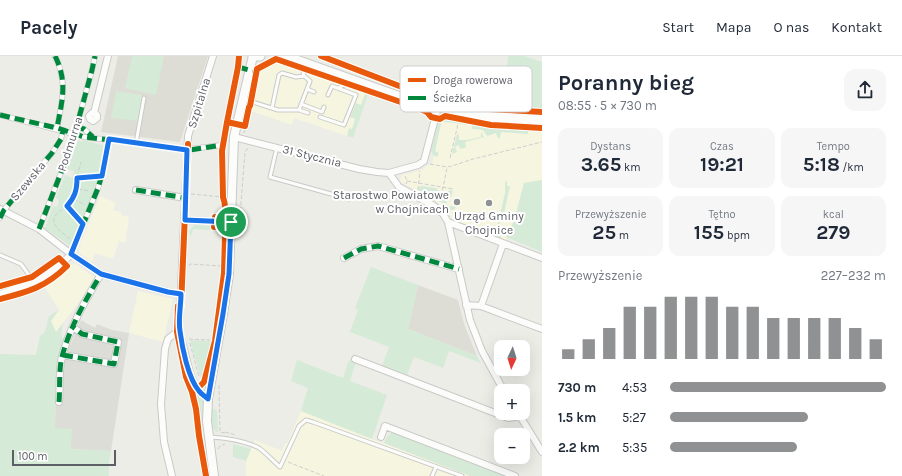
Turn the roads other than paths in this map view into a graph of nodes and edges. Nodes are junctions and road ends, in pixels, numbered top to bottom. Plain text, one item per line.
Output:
1 (55, 56) edge
2 (95, 56) edge
3 (108, 56) edge
4 (213, 56) edge
5 (253, 56) edge
6 (260, 56) edge
7 (285, 56) edge
8 (302, 58) edge
9 (304, 76) junction
10 (355, 80) junction
11 (338, 88) junction
12 (307, 89) junction
13 (314, 92) dead end
14 (400, 92) edge
15 (328, 95) dead end
16 (400, 97) edge
17 (144, 98) dead end
18 (242, 98) junction
19 (301, 104) junction
20 (324, 107) dead end
21 (272, 108) junction
22 (299, 110) junction
23 (437, 112) edge
24 (461, 112) edge
25 (94, 113) dead end
26 (308, 113) dead end
27 (0, 115) edge
28 (320, 118) dead end
29 (542, 120) edge
30 (76, 127) junction
31 (57, 128) junction
32 (64, 130) junction
33 (74, 133) junction
34 (84, 137) tunnel mouth
35 (93, 137) junction
36 (234, 137) junction
37 (109, 139) junction
38 (136, 143) junction
39 (223, 145) dead end
40 (277, 147) junction
41 (187, 150) junction
42 (389, 173) junction
43 (136, 190) dead end
44 (188, 196) junction
45 (349, 199) dead end
46 (2, 209) edge
47 (0, 218) edge
48 (185, 220) junction
49 (231, 222) junction
50 (448, 222) junction
51 (39, 229) junction
52 (502, 244) junction
53 (71, 254) junction
54 (0, 255) edge
55 (344, 258) dead end
56 (542, 258) edge
57 (459, 269) junction
58 (101, 274) junction
59 (34, 282) junction
60 (0, 294) edge
61 (181, 294) junction
62 (466, 305) junction
63 (481, 306) junction
64 (72, 328) junction
65 (179, 330) junction
66 (542, 330) edge
67 (63, 355) junction
68 (355, 359) dead end
69 (500, 384) edge
70 (208, 399) junction
71 (59, 402) dead end
72 (494, 413) edge
73 (522, 420) edge
74 (208, 437) junction
75 (381, 437) dead end
76 (542, 452) edge
77 (436, 467) junction
78 (172, 476) edge
79 (214, 476) edge
80 (432, 476) edge
81 (462, 476) edge
82 (515, 476) edge

1 - 31 street
2 - 30 street, Podmurna
3 - 25 street
4 - 41 street, Szpitalna
5 - 6 main road
5 - 18 street
7 - 8 main road
8 - 9 lane
8 - 10 main road
8 - 14 main road
9 - 12 lane
9 - 21 lane
10 - 11 lane
10 - 16 main road
11 - 15 lane
11 - 28 lane
12 - 13 lane
12 - 19 lane
17 - 38 lane
18 - 21 lane
18 - 36 street
19 - 20 lane
19 - 22 lane
21 - 22 lane
22 - 26 lane
23 - 42 street, 31 Stycznia
24 - 29 main road
27 - 31 street
30 - 33 street, Podmurna
30 - 35 street
31 - 32 street
32 - 33 street
32 - 46 street, Szewska
33 - 51 street, Podmurna
34 - 35 street
35 - 37 street
36 - 40 street, 31 Stycznia
36 - 49 street
37 - 38 street
37 - 53 street
38 - 41 street
39 - 41 street
40 - 42 street, 31 Stycznia
40 - 45 lane
41 - 44 street, Szpitalna
42 - 50 street
43 - 44 street
44 - 48 street, Szpitalna
46 - 47 street, Szewska
46 - 51 street
48 - 49 street
48 - 61 street, Szpitalna
49 - 70 street
50 - 52 street
50 - 57 street
51 - 53 street
52 - 56 street
52 - 63 street
53 - 58 street
53 - 59 street
54 - 59 lane
55 - 57 street
57 - 62 street
58 - 61 street
58 - 64 street
59 - 60 street
61 - 65 street, Szpitalna
62 - 63 street
62 - 69 street
63 - 66 street
64 - 67 street
64 - 67 street
65 - 70 street, Szpitalna
65 - 78 street
67 - 71 street
68 - 72 street
70 - 74 street
73 - 76 street
74 - 77 lane
74 - 79 street
75 - 82 street
77 - 80 lane
77 - 81 lane

